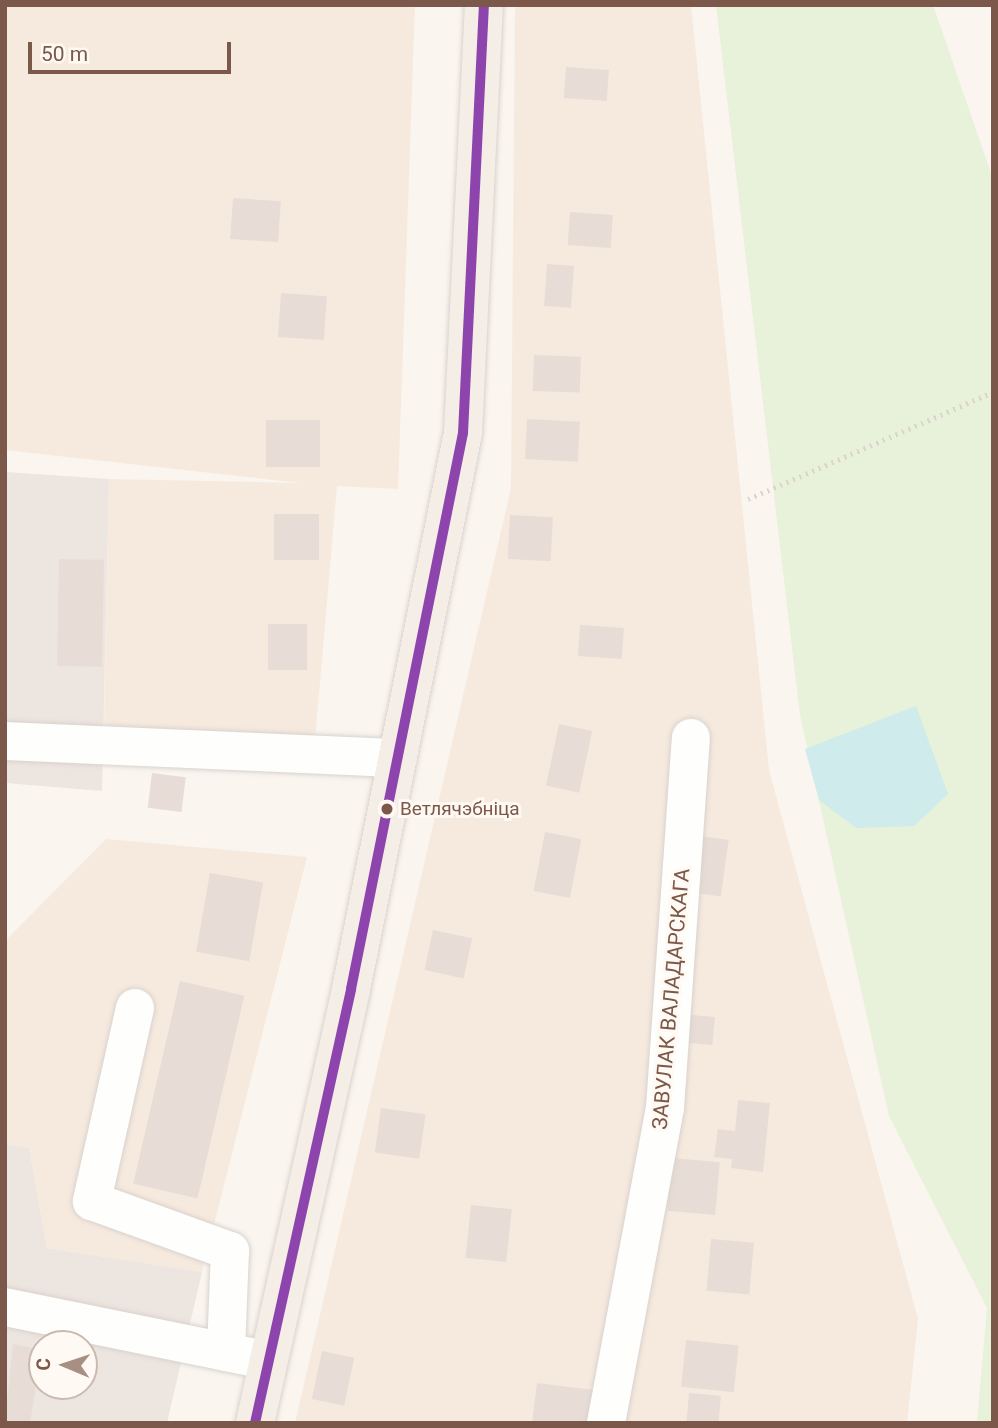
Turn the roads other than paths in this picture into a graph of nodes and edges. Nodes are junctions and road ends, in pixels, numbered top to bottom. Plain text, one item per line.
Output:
1 (484, 5) edge
2 (691, 738) dead end
3 (5, 741) edge
4 (398, 758) junction
5 (135, 1008) dead end
6 (5, 1307) edge
7 (226, 1352) junction
8 (269, 1361) junction
9 (256, 1423) edge
10 (606, 1423) edge

1 - 4 main road
2 - 10 street, ЗАВУЛАК ВАЛАДАРСКАГА
3 - 4 street
4 - 8 main road
5 - 7 street
6 - 7 street
7 - 8 street
8 - 9 main road

